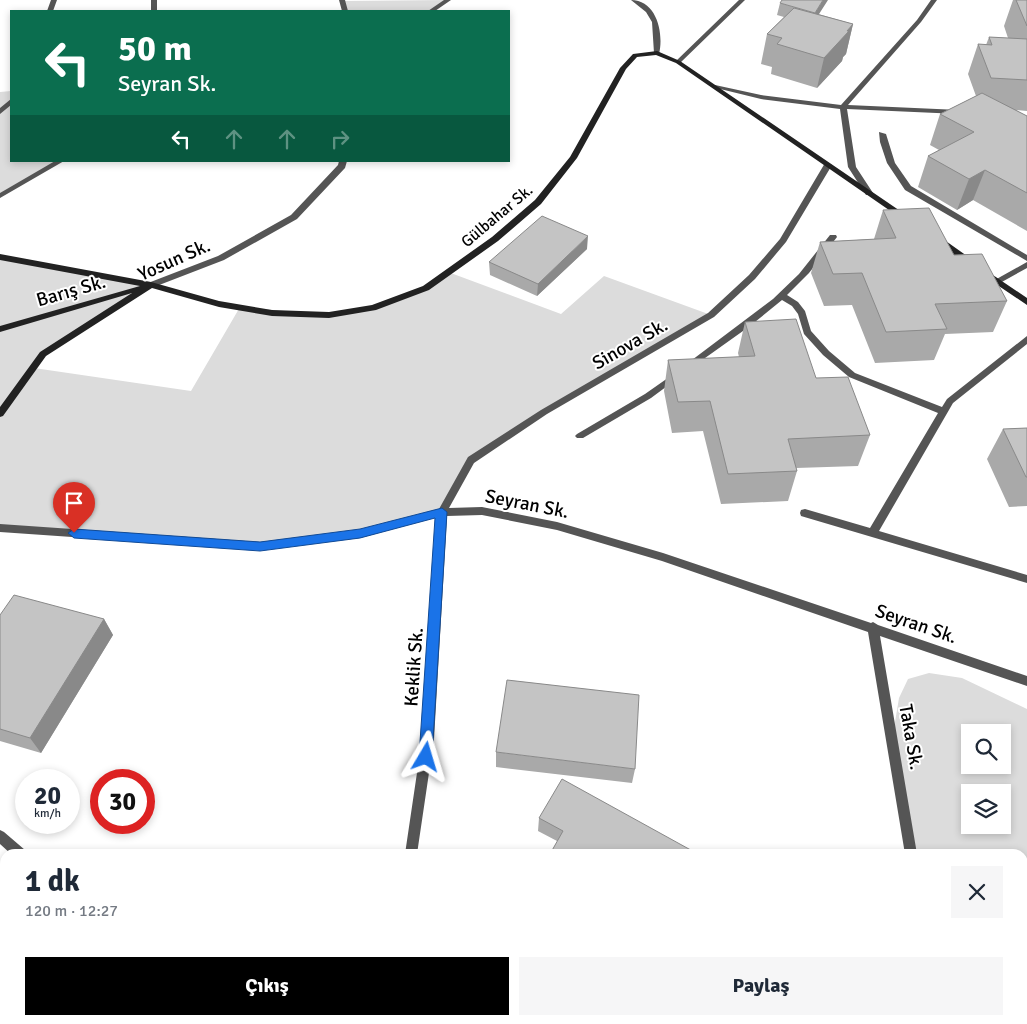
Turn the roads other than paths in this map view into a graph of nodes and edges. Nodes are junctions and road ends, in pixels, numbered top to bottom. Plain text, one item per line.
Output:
1 (448, 0) edge
2 (634, 0) edge
3 (742, 0) edge
4 (934, 0) edge
5 (433, 10) edge
6 (657, 53) junction
7 (678, 62) junction
8 (715, 87) junction
9 (10, 102) edge
10 (843, 106) junction
11 (0, 112) edge
12 (966, 112) edge
13 (882, 134) dead end
14 (59, 162) edge
15 (343, 162) edge
16 (828, 165) junction
17 (869, 193) junction
18 (0, 196) edge
19 (909, 220) edge
20 (833, 237) dead end
21 (933, 237) edge
22 (0, 257) edge
23 (1027, 258) edge
24 (1027, 264) edge
25 (997, 281) junction
26 (152, 285) junction
27 (781, 295) junction
28 (1027, 302) edge
29 (0, 329) edge
30 (1025, 345) edge
31 (944, 412) junction
32 (0, 414) edge
33 (580, 436) dead end
34 (442, 512) junction
35 (805, 513) dead end
36 (0, 528) edge
37 (873, 532) junction
38 (1027, 579) edge
39 (873, 627) junction
40 (1027, 681) edge
41 (0, 836) edge
42 (15, 849) edge
43 (412, 849) edge
44 (910, 849) edge

1 - 5 street
2 - 6 street
3 - 7 street
4 - 10 street
6 - 7 street
6 - 26 street, Gülbahar Sk.
7 - 8 street
8 - 10 street
8 - 16 street
9 - 11 street
10 - 12 street
10 - 17 street
13 - 23 street
14 - 18 street
15 - 26 street, Yosun Sk.
16 - 17 street
16 - 34 street, Sinova Sk.
17 - 19 street
20 - 27 street
21 - 25 street
22 - 26 street, Gülbahar Sk.
24 - 25 street
25 - 28 street
26 - 29 street, Barış Sk.
26 - 32 street, Yosun Sk.
27 - 31 street
27 - 33 street
30 - 31 street
31 - 37 street
34 - 36 street, Seyran Sk.
34 - 39 street, Seyran Sk.
34 - 43 street, Keklik Sk.
35 - 37 street
37 - 38 street
39 - 40 street, Seyran Sk.
39 - 44 street, Taka Sk.
41 - 42 street

